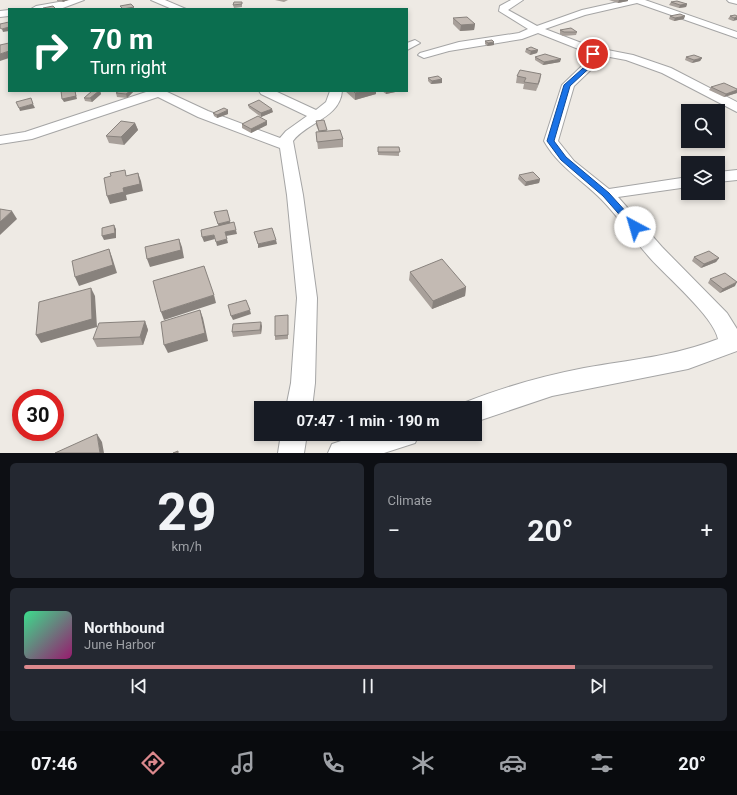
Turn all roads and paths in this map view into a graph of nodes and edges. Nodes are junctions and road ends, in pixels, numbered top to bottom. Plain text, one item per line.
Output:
1 (156, 0) edge
2 (518, 0) edge
3 (638, 0) edge
4 (732, 0) edge
5 (737, 2) edge
6 (76, 4) edge
7 (44, 8) edge
8 (178, 8) edge
9 (540, 30) junction
10 (737, 35) edge
11 (590, 50) junction
12 (424, 55) dead end
13 (156, 92) edge
14 (267, 92) edge
15 (336, 92) edge
16 (737, 108) edge
17 (317, 116) junction
18 (0, 140) edge
19 (287, 146) junction
20 (737, 175) edge
21 (725, 176) edge
22 (681, 183) edge
23 (606, 194) junction
24 (733, 347) edge
25 (300, 401) edge
26 (482, 408) edge
27 (293, 441) edge
28 (382, 441) edge
29 (291, 453) edge
30 (342, 453) edge

1 - 8 street
2 - 9 street
3 - 9 street
3 - 10 street
4 - 5 street
6 - 7 street
9 - 11 street
9 - 12 street
11 - 16 street
11 - 23 street
13 - 18 street
13 - 19 street
14 - 17 street
15 - 17 street
17 - 19 street
19 - 25 street
20 - 21 street
22 - 23 street
23 - 24 street
24 - 26 street
27 - 29 street
28 - 30 street

